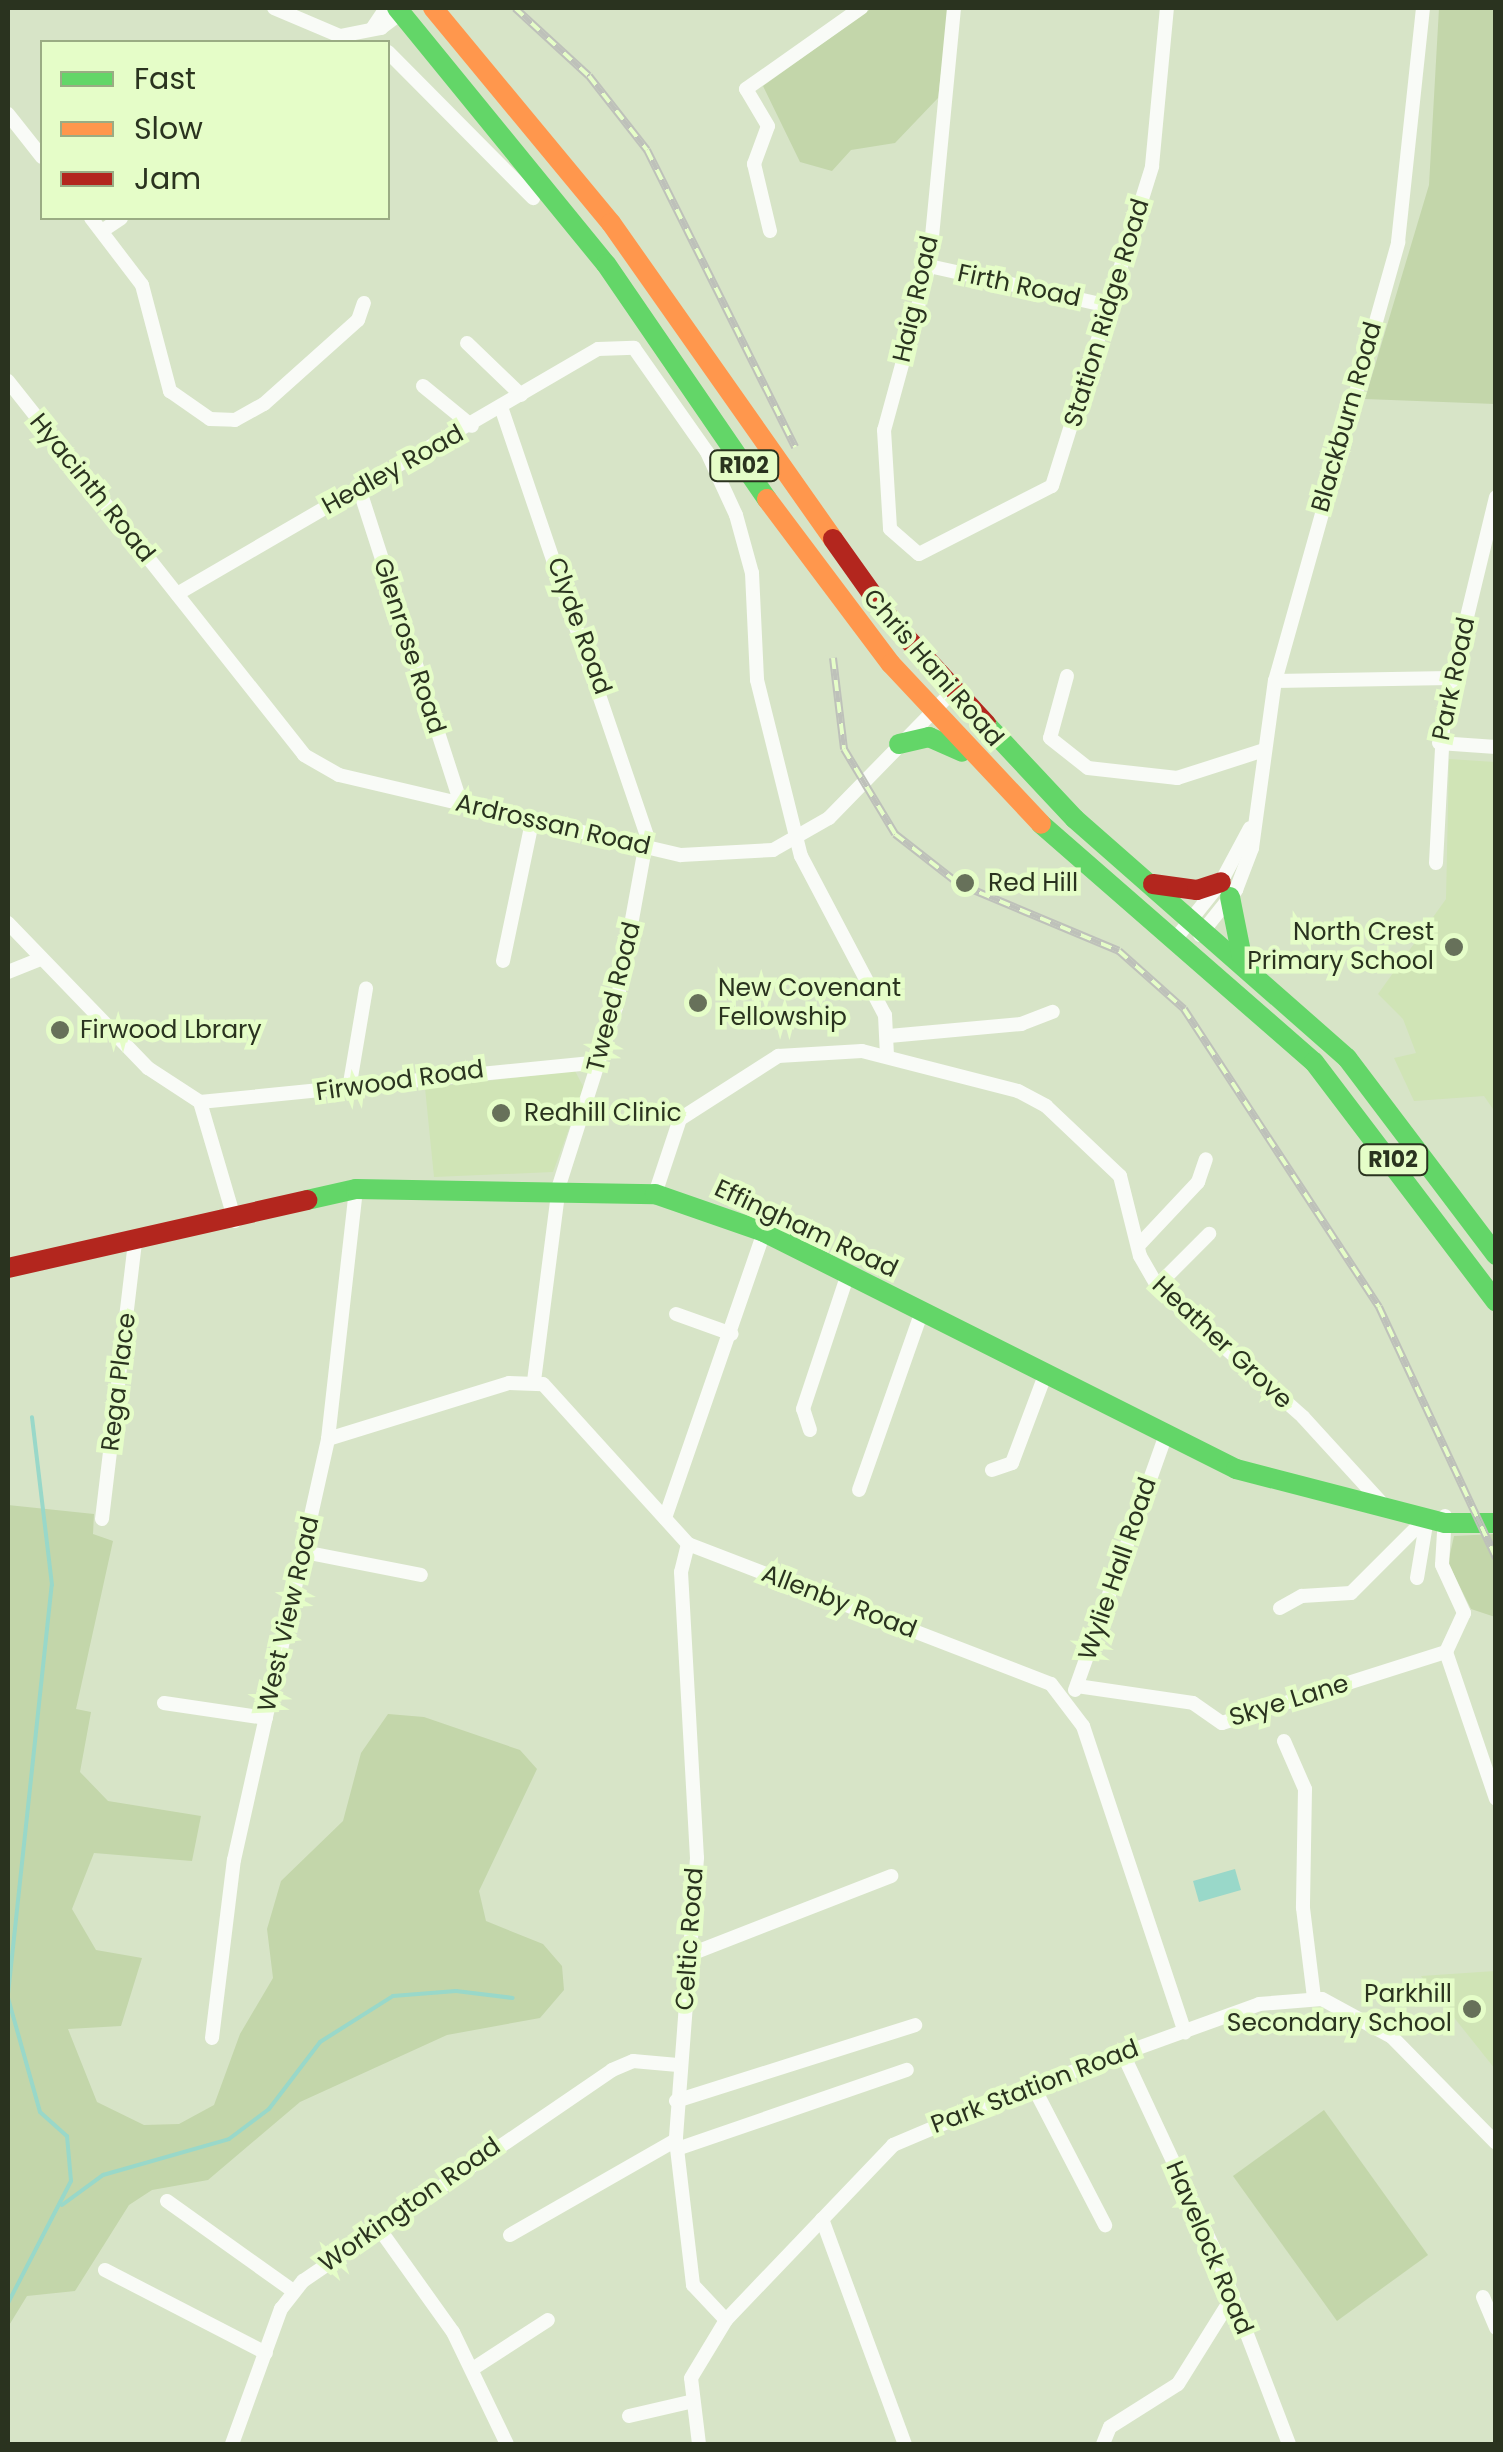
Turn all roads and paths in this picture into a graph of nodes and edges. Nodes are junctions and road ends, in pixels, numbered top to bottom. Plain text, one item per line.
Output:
1 (274, 8) edge
2 (433, 8) edge
3 (860, 8) edge
4 (954, 8) edge
5 (1167, 8) edge
6 (1423, 8) edge
7 (398, 9) edge
8 (372, 35) edge
9 (390, 54) edge
10 (8, 114) edge
11 (40, 154) edge
12 (533, 198) dead end
13 (93, 220) edge
14 (117, 220) edge
15 (102, 231) junction
16 (770, 231) dead end
17 (929, 266) junction
18 (364, 303) dead end
19 (1110, 306) junction
20 (467, 343) dead end
21 (8, 381) edge
22 (423, 386) dead end
23 (521, 395) junction
24 (501, 407) junction
25 (472, 426) junction
26 (359, 488) junction
27 (1496, 497) edge
28 (938, 550) joint
29 (178, 594) junction
30 (1068, 676) dead end
31 (1450, 678) junction
32 (1275, 681) junction
33 (912, 688) junction
34 (952, 692) junction
35 (932, 711) junction
36 (1440, 743) junction
37 (899, 744) junction
38 (1496, 747) edge
39 (1264, 750) junction
40 (978, 761) junction
41 (461, 803) junction
42 (532, 818) junction
43 (797, 842) junction
44 (647, 846) junction
45 (1436, 863) dead end
46 (1150, 883) junction
47 (1226, 890) junction
48 (8, 924) edge
49 (1198, 924) junction
50 (1179, 947) junction
51 (41, 959) junction
52 (503, 962) dead end
53 (1244, 964) junction
54 (8, 972) edge
55 (366, 988) dead end
56 (1053, 1012) dead end
57 (890, 1036) junction
58 (887, 1056) junction
59 (599, 1062) junction
60 (350, 1089) junction
61 (200, 1102) junction
62 (1206, 1160) dead end
63 (559, 1186) junction
64 (356, 1188) junction
65 (654, 1194) junction
66 (236, 1222) junction
67 (1209, 1234) dead end
68 (760, 1241) dead end
69 (135, 1244) junction
70 (1138, 1246) junction
71 (1496, 1255) edge
72 (8, 1268) edge
73 (848, 1274) junction
74 (1157, 1286) junction
75 (1496, 1302) edge
76 (922, 1312) junction
77 (676, 1314) dead end
78 (732, 1334) junction
79 (1046, 1375) junction
80 (534, 1381) junction
81 (810, 1430) dead end
82 (1165, 1437) junction
83 (328, 1439) junction
84 (992, 1470) dead end
85 (860, 1490) dead end
86 (1386, 1508) junction
87 (1496, 1510) edge
88 (666, 1518) junction
89 (102, 1519) dead end
90 (1436, 1519) junction
91 (1496, 1524) edge
92 (688, 1544) junction
93 (304, 1552) junction
94 (421, 1575) dead end
95 (1417, 1578) dead end
96 (1280, 1608) dead end
97 (1446, 1652) junction
98 (1073, 1693) junction
99 (164, 1703) dead end
100 (266, 1718) junction
101 (1284, 1741) dead end
102 (1496, 1799) edge
103 (891, 1876) dead end
104 (691, 1954) junction
105 (1314, 1998) junction
106 (915, 2026) dead end
107 (1185, 2032) junction
108 (212, 2038) dead end
109 (1123, 2054) junction
110 (678, 2064) junction
111 (906, 2070) dead end
112 (1033, 2086) junction
113 (676, 2101) junction
114 (1496, 2143) edge
115 (676, 2145) junction
116 (168, 2201) dead end
117 (822, 2219) junction
118 (1105, 2225) dead end
119 (378, 2228) junction
120 (510, 2235) dead end
121 (106, 2270) dead end
122 (293, 2290) junction
123 (1233, 2296) junction
124 (1483, 2297) dead end
125 (548, 2320) dead end
126 (726, 2320) junction
127 (1496, 2328) edge
128 (266, 2353) junction
129 (474, 2368) junction
130 (688, 2402) junction
131 (628, 2416) dead end
132 (232, 2444) edge
133 (507, 2444) edge
134 (698, 2444) edge
135 (905, 2444) edge
136 (1103, 2444) edge
137 (1289, 2444) edge

1 - 8 street
2 - 34 main road, Chris Hani Road / R102
3 - 16 street
4 - 17 street, Haig Road
5 - 19 street, Station Ridge Road
6 - 32 street, Blackburn Road
7 - 8 street
7 - 33 main road, Chris Hani Road / R102
9 - 12 street
10 - 11 street
13 - 15 street
14 - 15 street
15 - 18 street
17 - 19 street, Firth Road
17 - 28 street, Haig Road
19 - 28 street, Station Ridge Road
20 - 23 street
21 - 29 street, Hyacinth Road
22 - 25 street
23 - 24 street, Hedley Road
23 - 43 street, Hedley Road
24 - 25 street, Hedley Road
24 - 44 street, Clyde Road
25 - 26 street, Hedley Road
26 - 29 street, Hedley Road
26 - 41 street, Glenrose Road
27 - 31 street, Park Road
29 - 41 street, Ardrossan Road
30 - 39 street
31 - 32 street
31 - 36 street, Park Road
32 - 39 street, Blackburn Road
33 - 35 main road, Chris Hani Road / R102
33 - 37 main road
34 - 35 street, Ardrossan Road
34 - 46 main road, Chris Hani Road / R102
35 - 37 street, Ardrossan Road
35 - 40 main road, Chris Hani Road / R102
36 - 38 street
36 - 45 street, Park Road
37 - 40 main road
37 - 43 street, Ardrossan Road
39 - 47 street, Blackburn Road
40 - 50 main road, Chris Hani Road / R102
41 - 42 street, Ardrossan Road
42 - 44 street, Ardrossan Road
42 - 52 street
43 - 44 street, Ardrossan Road
43 - 57 street
44 - 59 street, Tweed Road
46 - 47 main road
46 - 49 main road, Chris Hani Road / R102
47 - 49 street, Blackburn Road
47 - 53 main road
48 - 51 street
49 - 50 street, Blackburn Road
49 - 53 main road, Chris Hani Road / R102
50 - 75 main road, Chris Hani Road / R102
51 - 54 street
51 - 61 street
53 - 71 main road, Chris Hani Road / R102
55 - 60 street
56 - 57 street
57 - 58 street
58 - 65 street, Heather Grove
58 - 70 street, Heather Grove
59 - 60 street, Firwood Road
59 - 63 street, Tweed Road
60 - 61 street, Firwood Road
61 - 66 street
62 - 70 street
63 - 64 main road, Effingham Road
63 - 65 main road, Effingham Road
63 - 80 street, Tweed Road
64 - 66 main road, Effingham Road
64 - 83 street, West View Road
65 - 73 main road, Effingham Road
66 - 69 main road, Effingham Road
67 - 74 street
68 - 78 street
69 - 72 main road, Effingham Road
69 - 89 street, Rega Place
70 - 74 street, Heather Grove
73 - 76 main road, Effingham Road
73 - 81 street
74 - 86 street, Heather Grove
76 - 79 main road, Effingham Road
76 - 85 street
77 - 78 street
78 - 88 street
79 - 82 main road, Effingham Road
79 - 84 street
80 - 83 street
80 - 88 street, Allenby Road
82 - 86 main road, Effingham Road
82 - 98 street, Wylie Hall Road
83 - 93 street, West View Road
86 - 90 main road, Effingham Road
87 - 90 main road, Effingham Road
88 - 92 street, Allenby Road
90 - 91 main road, Effingham Road
90 - 95 street
90 - 96 street
90 - 97 street
92 - 98 street, Allenby Road
92 - 104 street, Celtic Road
93 - 94 street
93 - 100 street, West View Road
97 - 98 street, Skye Lane
97 - 102 street
98 - 107 street
99 - 100 street
100 - 108 street, West View Road
101 - 105 street
103 - 104 street
104 - 110 street, Celtic Road
105 - 107 street, Park Station Road
105 - 114 street, Park Station Road
106 - 113 street
107 - 109 street, Park Station Road
109 - 112 street, Park Station Road
109 - 123 street, Havelock Road
110 - 113 street, Celtic Road
110 - 119 street, Workington Road
111 - 115 street
112 - 117 street, Park Station Road
112 - 118 street
113 - 115 street, Celtic Road
115 - 120 street
115 - 126 street, Celtic Road
116 - 122 street
117 - 126 street, Park Station Road
117 - 135 street
119 - 122 street, Workington Road
119 - 129 street
121 - 128 street
122 - 128 street
123 - 136 street
123 - 137 street, Havelock Road
124 - 127 street
125 - 129 street
126 - 130 street, Park Station Road
128 - 132 street
129 - 133 street
130 - 131 street
130 - 134 street

